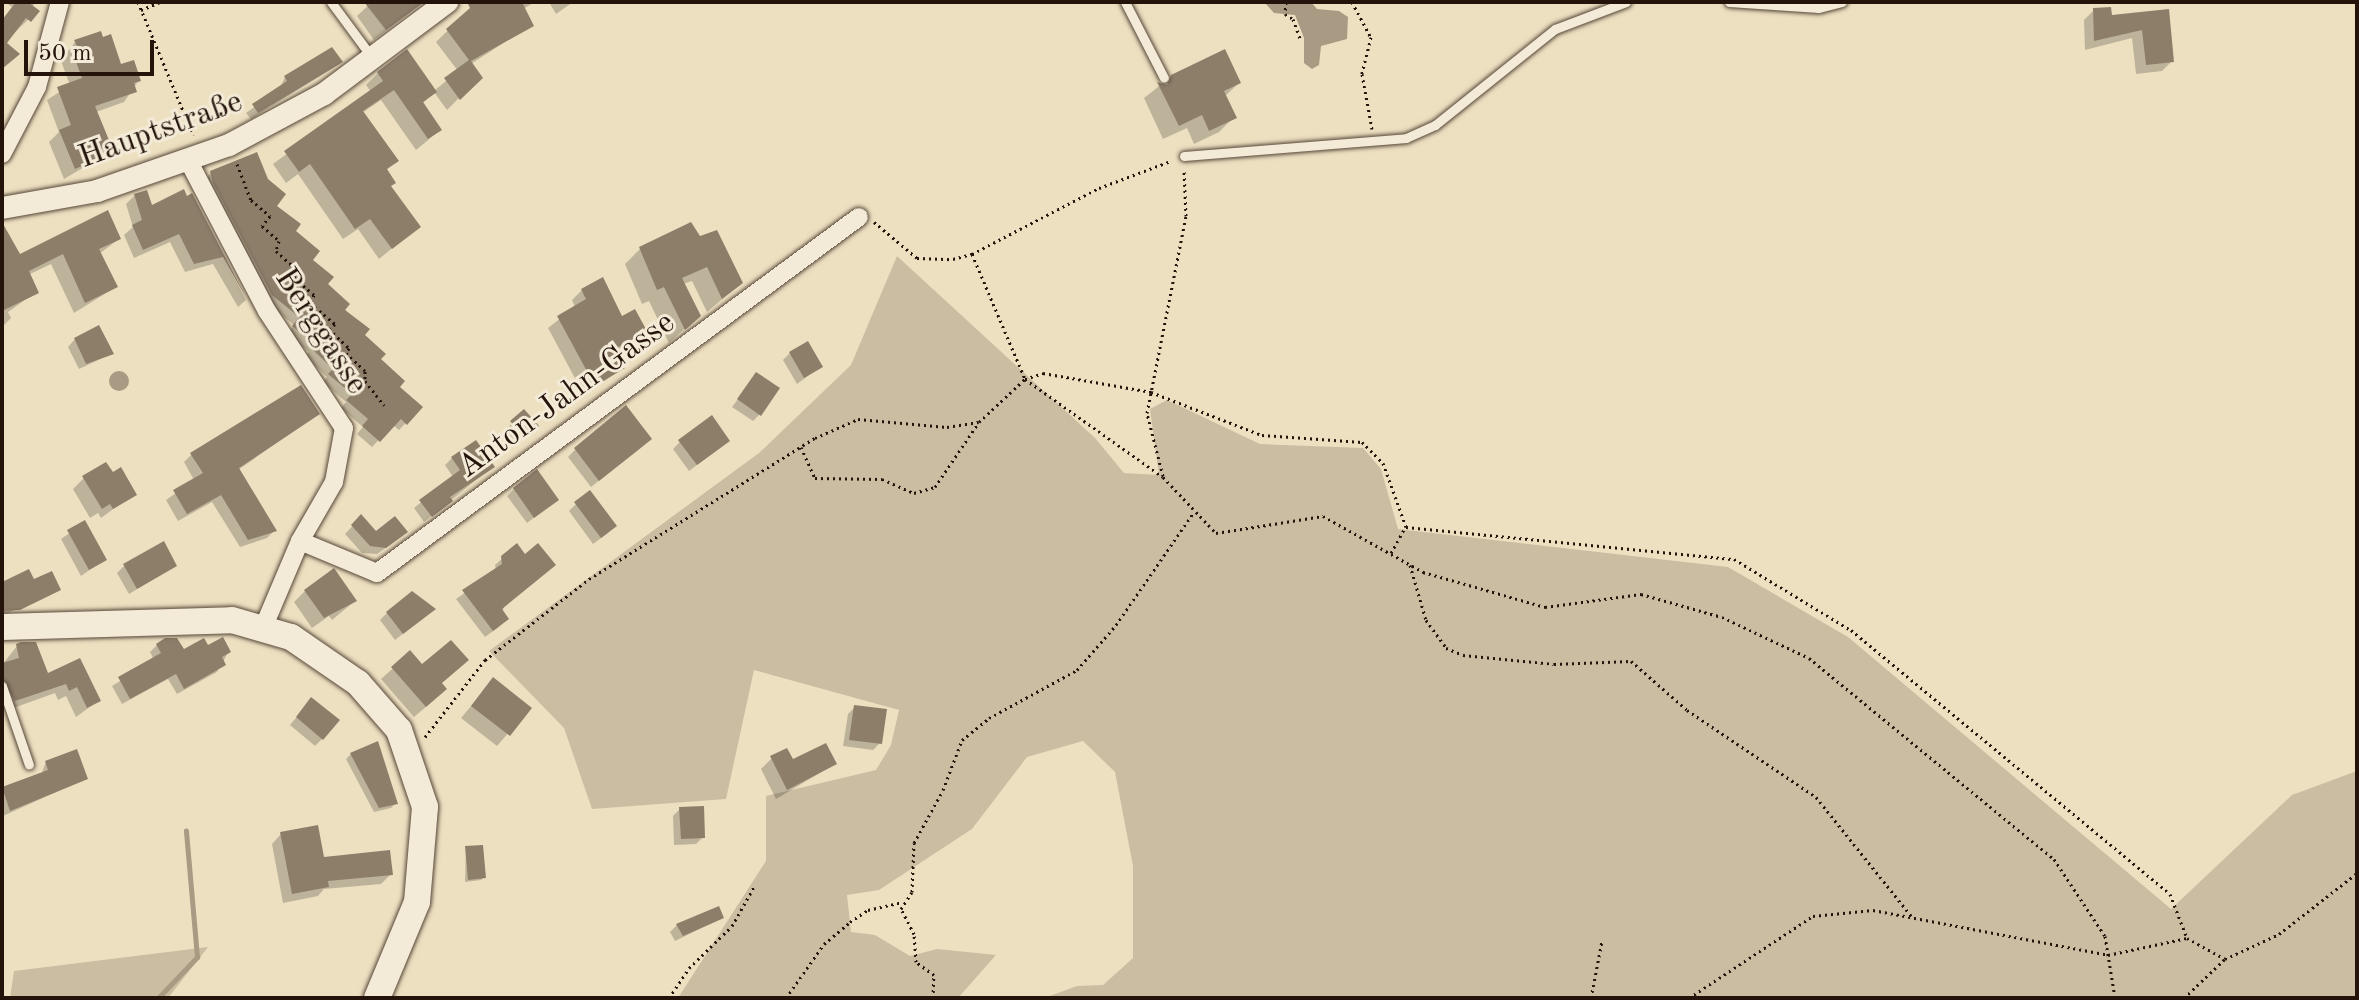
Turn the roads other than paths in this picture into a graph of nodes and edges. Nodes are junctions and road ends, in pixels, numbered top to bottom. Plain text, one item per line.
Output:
1 (60, 2) edge
2 (331, 2) edge
3 (447, 2) edge
4 (1125, 2) edge
5 (1626, 2) edge
6 (1729, 2) edge
7 (1842, 2) edge
8 (373, 58) junction
9 (1164, 78) dead end
10 (2, 154) edge
11 (1184, 156) road end
12 (195, 159) junction
13 (2, 208) edge
14 (859, 217) road end
15 (300, 541) junction
16 (264, 626) junction
17 (2, 627) edge
18 (2, 686) edge
19 (29, 765) dead end
20 (377, 998) edge

1 - 10 street
2 - 8 lane
3 - 8 street, Hauptstraße
4 - 9 lane
5 - 11 lane
6 - 7 lane
8 - 12 street, Hauptstraße
12 - 13 street, Hauptstraße
12 - 15 street, Berggasse
14 - 15 street, Anton-Jahn-Gasse
15 - 16 street, Berggasse
16 - 17 main road
16 - 20 main road
18 - 19 lane

